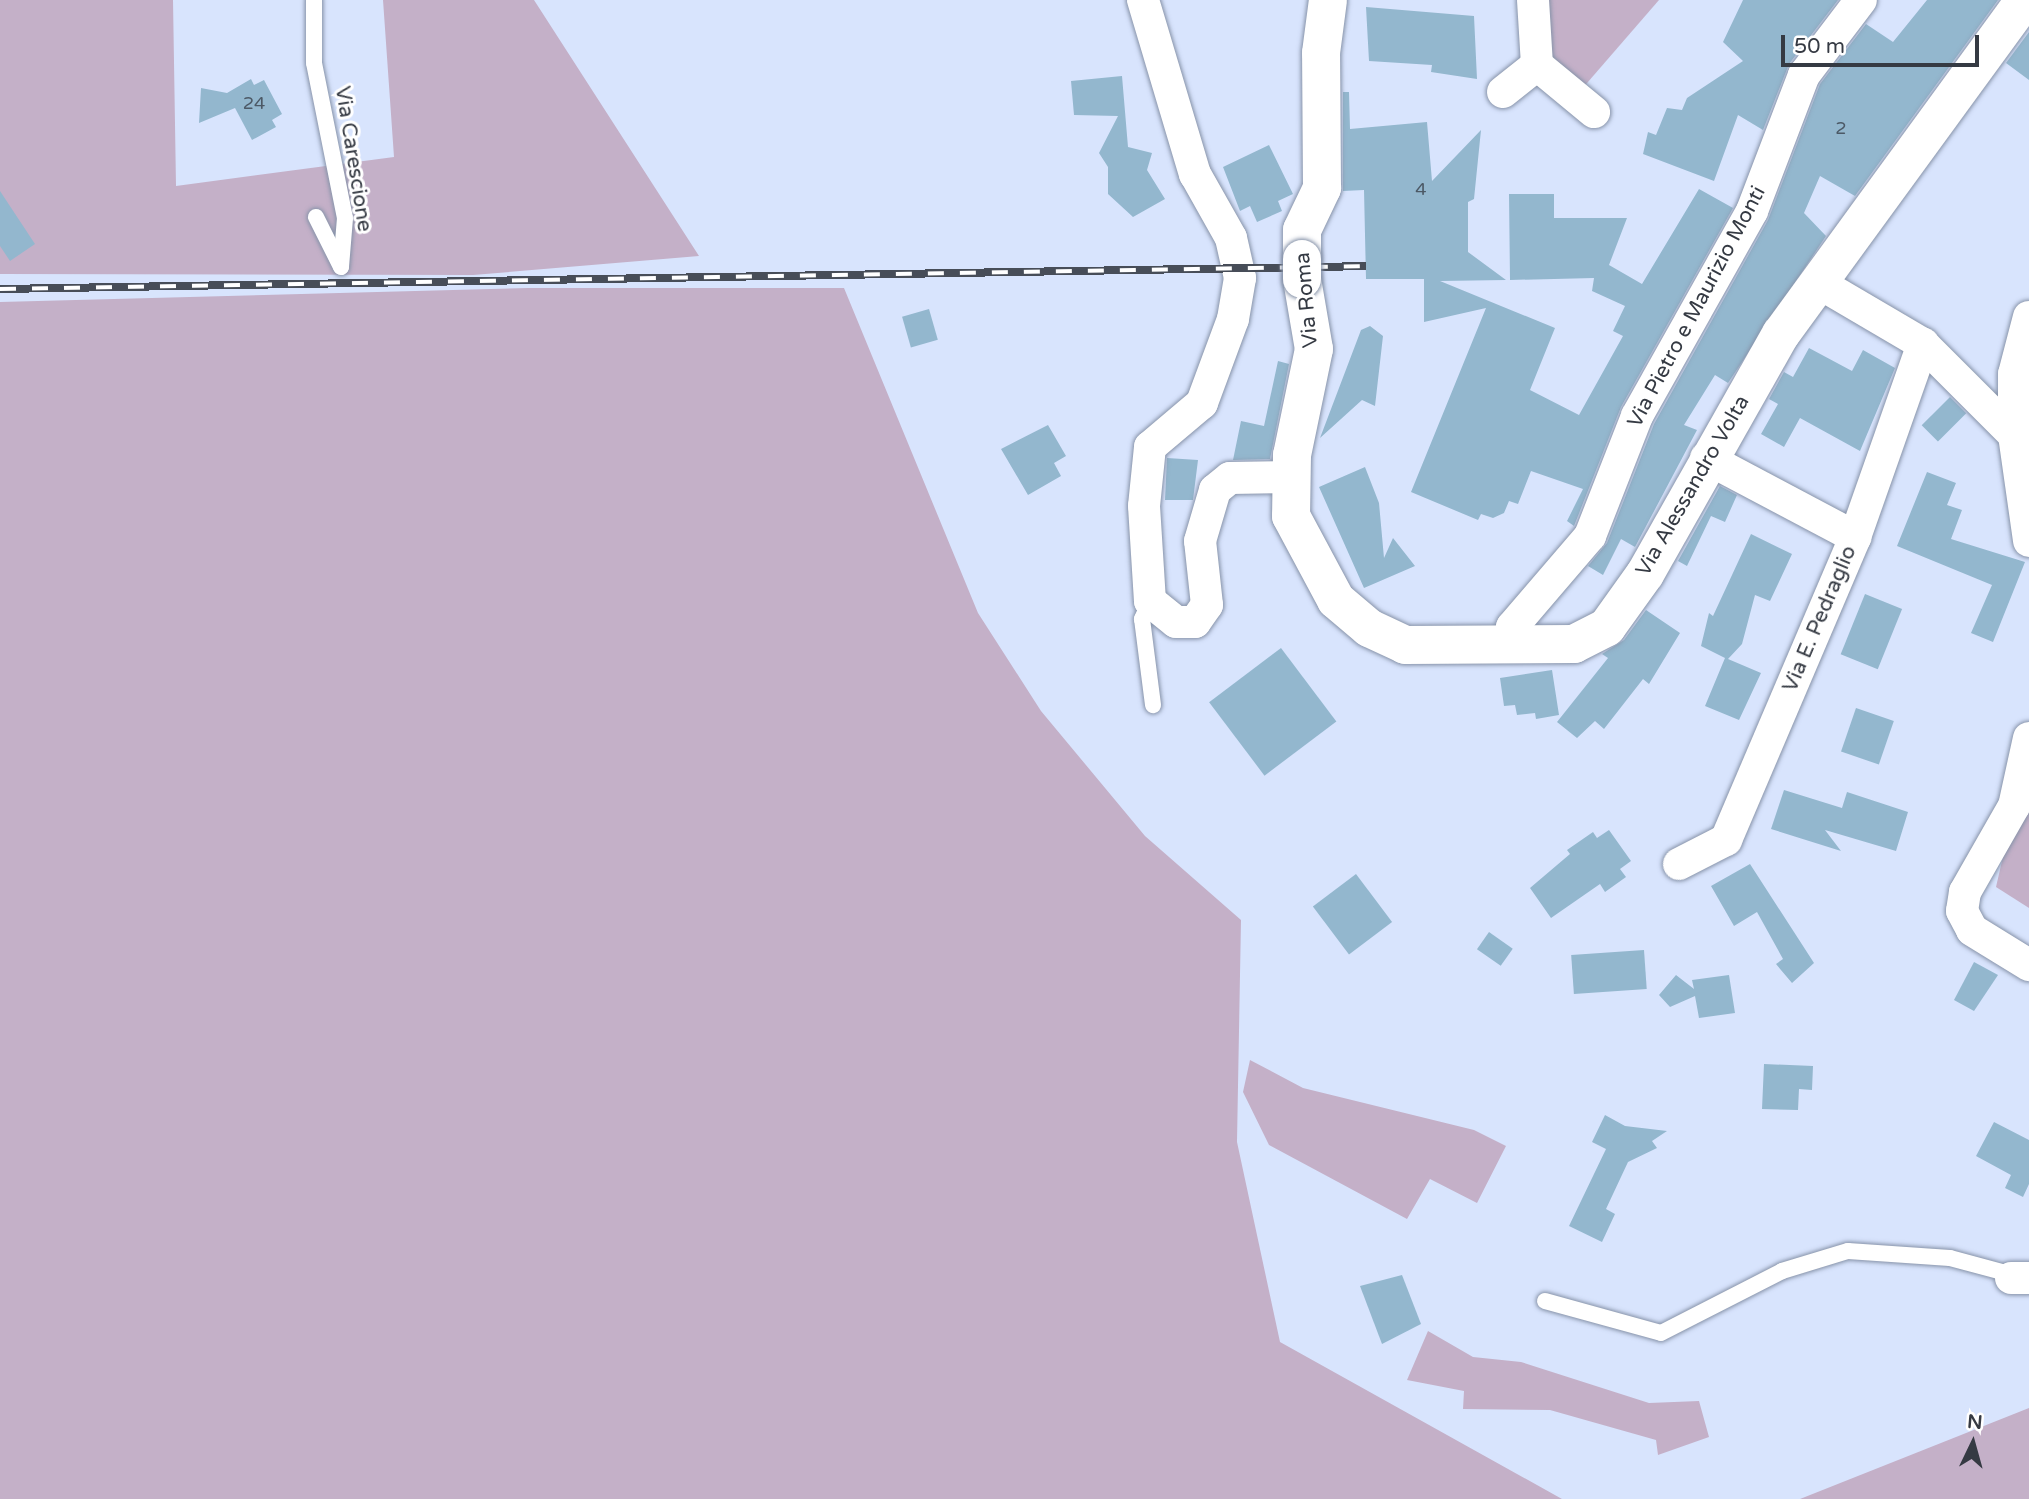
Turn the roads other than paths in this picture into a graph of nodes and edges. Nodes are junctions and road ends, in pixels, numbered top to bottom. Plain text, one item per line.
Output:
1 (314, 0) edge
2 (1143, 0) edge
3 (1328, 0) edge
4 (1534, 0) edge
5 (1861, 0) edge
6 (2025, 0) edge
7 (1537, 65) junction
8 (1503, 92) dead end
9 (1594, 112) dead end
10 (316, 218) dead end
11 (1819, 283) junction
12 (2029, 317) edge
13 (1923, 344) junction
14 (2014, 435) junction
15 (1706, 458) junction
16 (1290, 477) junction
17 (1855, 537) junction
18 (2029, 541) edge
19 (1150, 601) junction
20 (1507, 645) junction
21 (1153, 705) dead end
22 (2029, 738) edge
23 (1679, 864) dead end
24 (2029, 965) edge
25 (2019, 1277) edge
26 (1545, 1301) dead end

1 - 10 lane, Via Carescione
2 - 19 street
3 - 16 street, Via Roma
4 - 7 street
5 - 20 street, Via Pietro e Maurizio Monti
6 - 11 street, Via Alessandro Volta
7 - 8 street
7 - 9 street
11 - 13 street
11 - 15 street, Via Alessandro Volta
12 - 14 street
13 - 14 street
13 - 17 street, Via E. Pedraglio
14 - 18 street
15 - 17 street
15 - 20 street, Via Alessandro Volta
16 - 19 street
16 - 20 street, Via Alessandro Volta
17 - 23 street, Via E. Pedraglio
19 - 21 lane
22 - 24 street
25 - 26 lane

